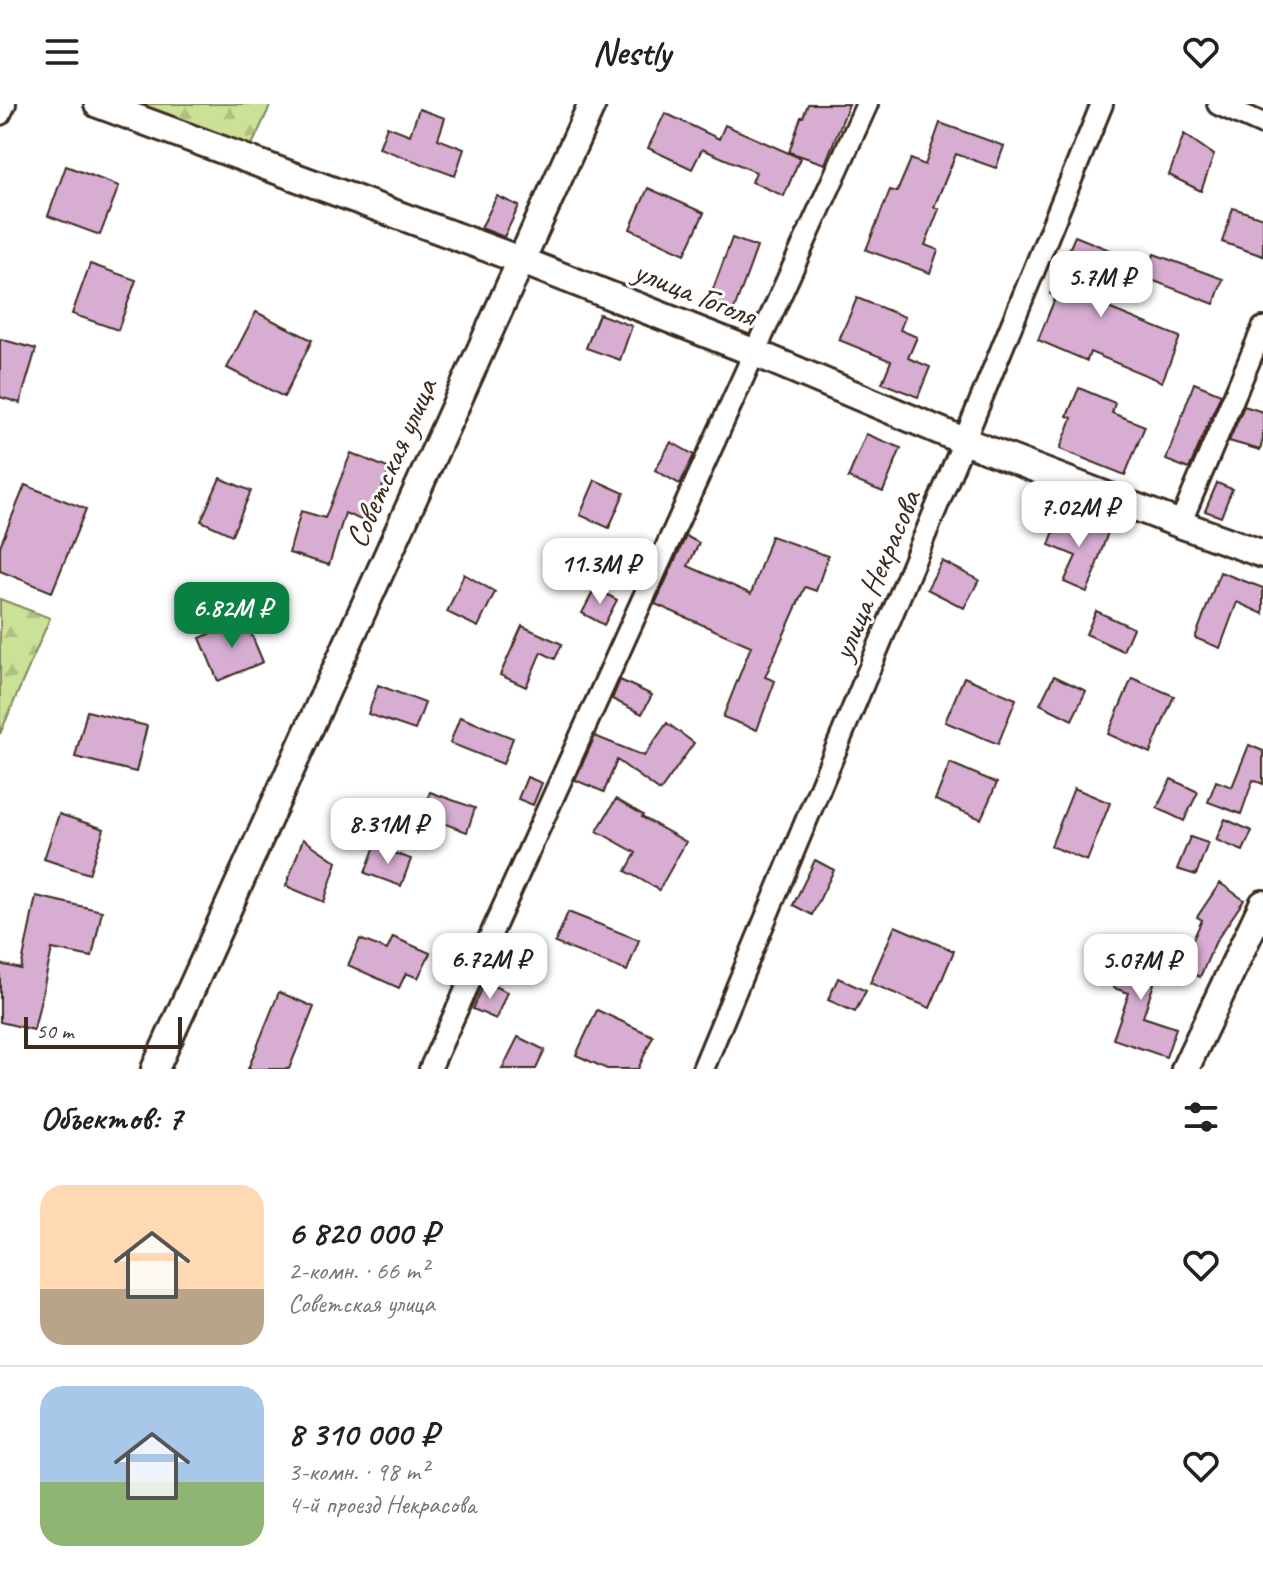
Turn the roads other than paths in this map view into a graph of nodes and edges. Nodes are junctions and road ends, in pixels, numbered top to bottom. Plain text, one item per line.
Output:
1 (5, 104) edge
2 (98, 104) edge
3 (592, 104) edge
4 (867, 104) edge
5 (1102, 104) edge
6 (1218, 104) edge
7 (0, 114) edge
8 (1263, 124) edge
9 (520, 260) junction
10 (1263, 328) edge
11 (753, 352) junction
12 (964, 441) junction
13 (1180, 524) junction
14 (1263, 554) edge
15 (1263, 904) edge
16 (434, 1068) edge
17 (155, 1069) edge
18 (703, 1069) edge
19 (1185, 1069) edge

1 - 7 street
2 - 9 street, улица Гоголя
3 - 9 street, Советская улица
4 - 11 street
5 - 12 street, улица Некрасова
6 - 8 street
9 - 11 street, улица Гоголя
9 - 17 street, Советская улица
10 - 13 street
11 - 12 street, улица Гоголя
11 - 16 street
12 - 13 street, улица Гоголя
12 - 18 street, улица Некрасова
13 - 14 street, улица Гоголя
15 - 19 street

